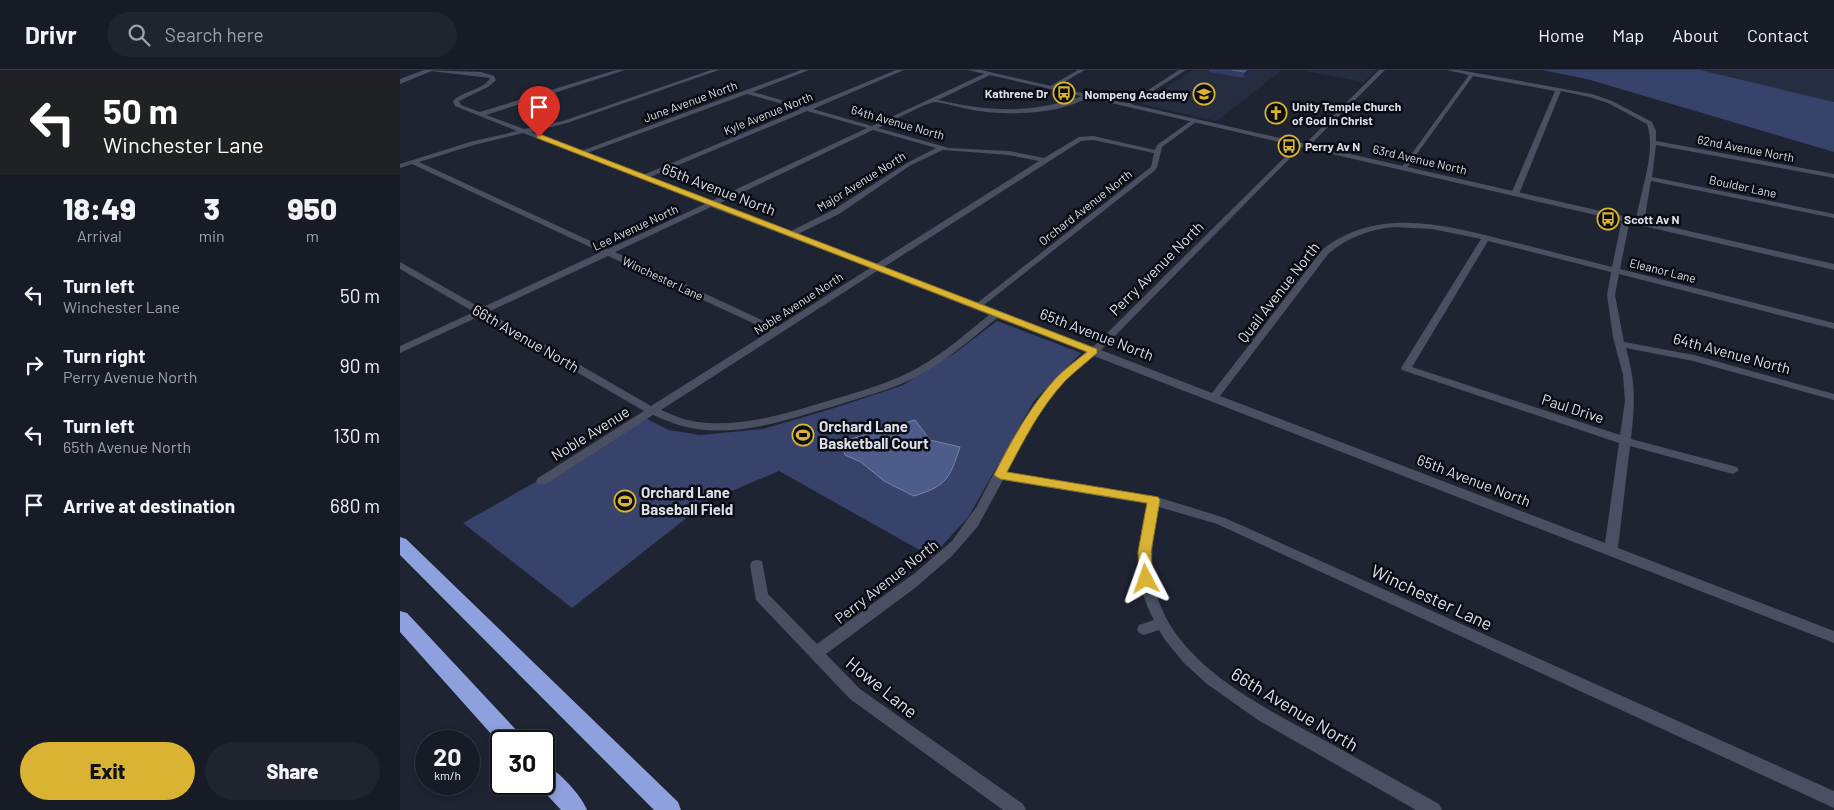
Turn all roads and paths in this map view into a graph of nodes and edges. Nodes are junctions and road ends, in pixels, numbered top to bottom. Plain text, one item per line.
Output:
1 (419, 70) edge
2 (425, 70) edge
3 (430, 70) edge
4 (622, 70) edge
5 (699, 70) edge
6 (716, 70) edge
7 (806, 70) edge
8 (901, 70) edge
9 (972, 70) edge
10 (1082, 70) edge
11 (1183, 70) edge
12 (1382, 70) edge
13 (1450, 70) edge
14 (709, 72) junction
15 (986, 72) edge
16 (1472, 74) junction
17 (400, 78) edge
18 (400, 82) edge
19 (1050, 88) junction
20 (1559, 89) junction
21 (747, 92) junction
22 (1087, 96) junction
23 (932, 100) junction
24 (1128, 105) junction
25 (807, 110) junction
26 (481, 114) junction
27 (1194, 121) junction
28 (872, 128) junction
29 (525, 132) junction
30 (1653, 142) junction
31 (1303, 146) junction
32 (942, 148) junction
33 (1157, 152) junction
34 (582, 153) junction
35 (1044, 160) junction
36 (413, 162) junction
37 (400, 166) edge
38 (1404, 168) junction
39 (1834, 176) edge
40 (644, 177) junction
41 (1648, 178) junction
42 (1515, 194) junction
43 (712, 203) junction
44 (1834, 216) edge
45 (1374, 219) dead end
46 (1626, 219) junction
47 (1640, 222) junction
48 (1381, 226) junction
49 (792, 234) junction
50 (1486, 238) junction
51 (608, 252) junction
52 (400, 265) edge
53 (877, 267) junction
54 (1834, 267) edge
55 (1615, 271) junction
56 (978, 306) junction
57 (482, 312) junction
58 (997, 313) junction
59 (1834, 326) edge
60 (777, 331) junction
61 (1620, 344) junction
62 (400, 350) edge
63 (1094, 351) junction
64 (1214, 397) junction
65 (1834, 397) edge
66 (653, 411) junction
67 (1626, 441) junction
68 (1733, 470) dead end
69 (1000, 475) junction
70 (542, 480) dead end
71 (1154, 500) junction
72 (400, 544) edge
73 (1611, 550) junction
74 (757, 565) dead end
75 (400, 619) edge
76 (1162, 623) junction
77 (1144, 629) dead end
78 (1834, 637) edge
79 (816, 653) junction
80 (502, 730) edge
81 (555, 788) edge
82 (1834, 800) edge
83 (576, 810) edge
84 (670, 810) edge
85 (1017, 810) edge
86 (1433, 810) edge

1 - 17 street
2 - 3 street, 65th Avenue North
3 - 18 street
3 - 26 street, 65th Avenue North
4 - 26 street
5 - 14 street
6 - 14 street
7 - 21 street, June Avenue North
8 - 25 street, Kyle Avenue North
9 - 15 street, 63rd Avenue North
10 - 19 street
11 - 24 street
12 - 31 street, Perry Avenue North
13 - 16 street
14 - 29 street
15 - 19 street, 63rd Avenue North
15 - 23 street, Lee Avenue North
16 - 20 street
16 - 38 street
19 - 22 street, 63rd Avenue North
20 - 30 street
20 - 42 street
21 - 25 street, 64th Avenue North
21 - 34 street, June Avenue North
22 - 23 street
22 - 24 street, 63rd Avenue North
23 - 28 street, Lee Avenue North
24 - 27 street, 63rd Avenue North
25 - 28 street, 64th Avenue North
25 - 40 street, Kyle Avenue North
26 - 29 street, 65th Avenue North
27 - 31 street, 63rd Avenue North
27 - 33 street, Orchard Avenue North
28 - 32 street, 64th Avenue North
28 - 43 street, Lee Avenue North
29 - 34 street, 65th Avenue North
29 - 36 street
30 - 39 street, 62nd Avenue North
30 - 41 street
31 - 38 street, 63rd Avenue North
31 - 63 street, Perry Avenue North
32 - 35 street, 64th Avenue North
32 - 49 street, Major Avenue North
33 - 35 street, Noble Avenue North
33 - 56 street, Orchard Avenue North
34 - 40 street, 65th Avenue North
35 - 53 street, Noble Avenue North
36 - 37 street
36 - 51 street, Winchester Lane
38 - 42 street, 63rd Avenue North
40 - 43 street, 65th Avenue North
41 - 44 street, Boulder Lane
41 - 47 street
42 - 46 street, 63rd Avenue North
43 - 49 street, 65th Avenue North
43 - 51 street, Lee Avenue North
45 - 48 street
46 - 47 street, 63rd Avenue North
46 - 55 street
47 - 54 street, 63rd Avenue North
48 - 50 street, Quail Avenue North
48 - 64 street, Quail Avenue North
49 - 53 street, 65th Avenue North
50 - 55 street, Eleanor Lane
50 - 67 street, Paul Drive
51 - 57 street, Lee Avenue North
51 - 60 street, Winchester Lane
52 - 57 street, 66th Avenue North
53 - 56 street, 65th Avenue North
53 - 60 street, Noble Avenue North
55 - 59 street, Eleanor Lane
55 - 61 street
56 - 58 street, 65th Avenue North
57 - 62 street, Lee Avenue North
57 - 66 street, 66th Avenue North
58 - 63 street, 65th Avenue North
58 - 66 street
60 - 66 street, Noble Avenue North
61 - 65 street, 64th Avenue North
61 - 67 street
63 - 64 street, 65th Avenue North
63 - 69 street, Perry Avenue North
64 - 73 street, 65th Avenue North
66 - 70 street, Noble Avenue
67 - 68 street, Paul Drive
67 - 73 street
69 - 71 street, Winchester Lane
69 - 79 street, Perry Avenue North
71 - 76 street, 66th Avenue North
71 - 82 street, Winchester Lane
72 - 84 highway
73 - 78 street, 65th Avenue North
74 - 79 street, Howe Lane
75 - 80 highway
76 - 77 street
76 - 86 street, 66th Avenue North
79 - 85 street, Howe Lane
81 - 83 highway

